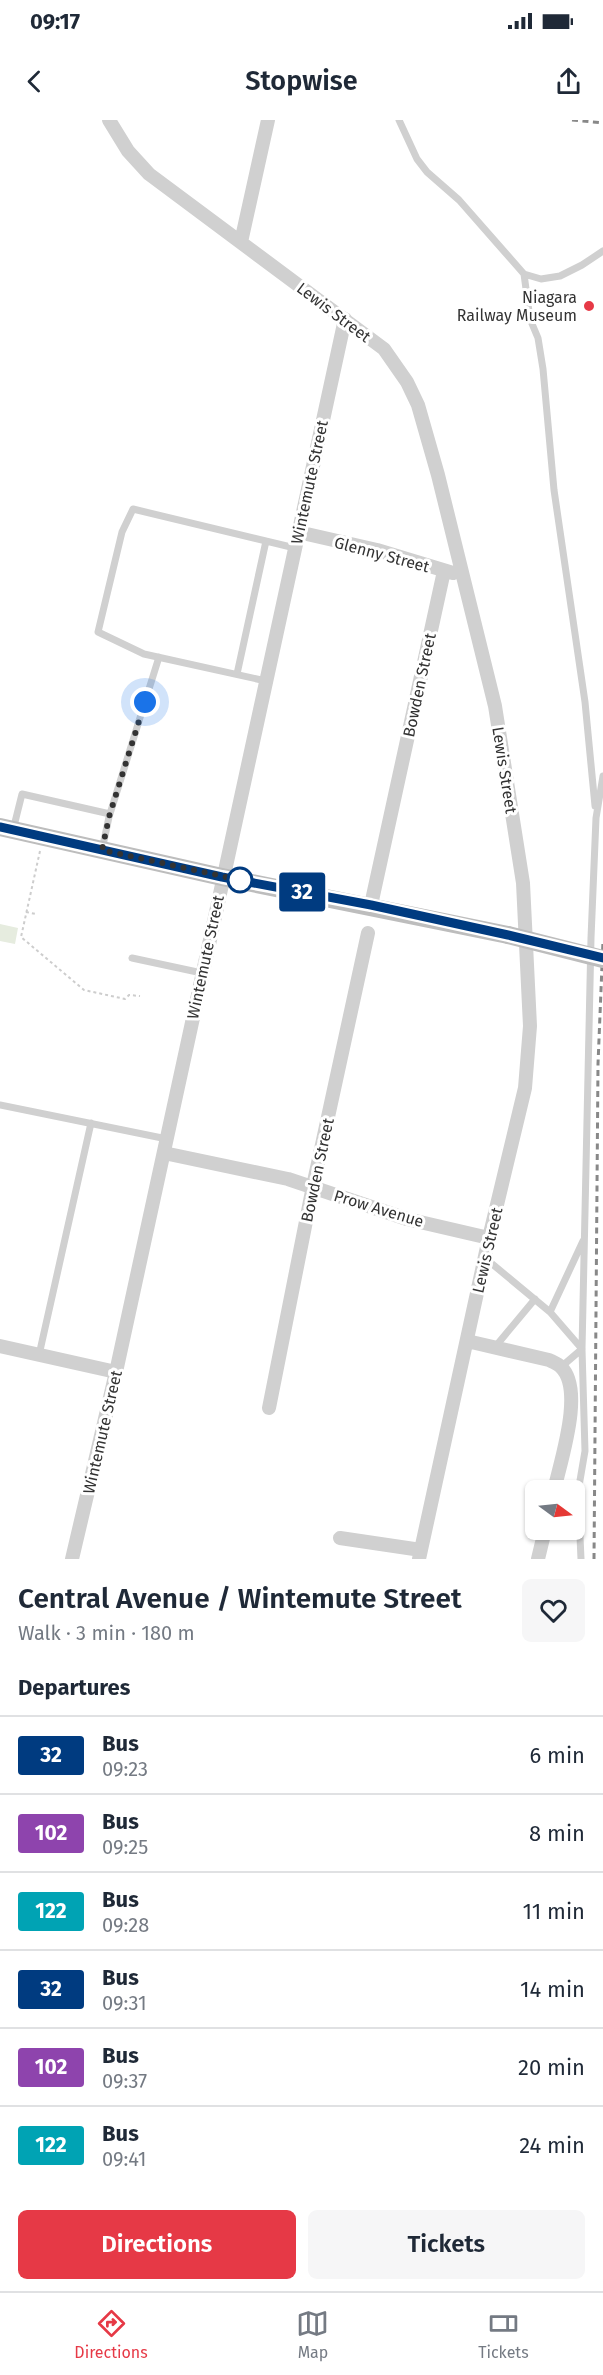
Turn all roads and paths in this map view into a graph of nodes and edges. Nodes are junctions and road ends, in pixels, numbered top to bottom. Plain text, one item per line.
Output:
1 (109, 120) edge
2 (268, 120) edge
3 (399, 120) edge
4 (241, 242) junction
5 (603, 251) edge
6 (524, 274) junction
7 (345, 319) junction
8 (298, 532) junction
9 (266, 541) junction
10 (295, 548) junction
11 (444, 571) junction
12 (464, 577) junction
13 (159, 657) junction
14 (237, 674) junction
15 (266, 681) junction
16 (603, 776) edge
17 (110, 814) junction
18 (596, 818) junction
19 (7, 828) edge
20 (43, 836) junction
21 (102, 850) junction
22 (222, 877) junction
23 (371, 905) junction
24 (26, 912) junction
25 (36, 914) dead end
26 (368, 933) dead end
27 (132, 958) dead end
28 (603, 958) edge
29 (202, 973) junction
30 (140, 996) dead end
31 (0, 1106) edge
32 (92, 1122) junction
33 (165, 1146) junction
34 (313, 1186) junction
35 (585, 1236) junction
36 (489, 1238) junction
37 (485, 1258) junction
38 (535, 1299) junction
39 (550, 1312) junction
40 (467, 1341) junction
41 (0, 1346) edge
42 (495, 1347) junction
43 (582, 1349) junction
44 (39, 1355) junction
45 (561, 1367) junction
46 (116, 1372) junction
47 (269, 1408) dead end
48 (556, 1480) edge
49 (340, 1538) dead end
50 (543, 1540) edge
51 (420, 1554) edge
52 (72, 1559) edge
53 (538, 1559) edge
54 (581, 1559) edge

1 - 4 street, Lewis Street
2 - 4 street
3 - 6 lane
4 - 7 street, Lewis Street
5 - 6 lane
6 - 18 lane
7 - 8 street, Wintemute Street
7 - 12 street, Lewis Street
8 - 10 street, Wintemute Street
8 - 11 street, Glenny Street
9 - 10 lane
9 - 13 lane
9 - 14 lane
10 - 15 street, Wintemute Street
11 - 12 street, Glenny Street
11 - 23 street, Bowden Street
12 - 36 street, Lewis Street
13 - 14 lane
13 - 17 lane
14 - 15 lane
15 - 22 street, Wintemute Street
16 - 18 lane
17 - 19 lane
17 - 21 lane
18 - 35 lane
19 - 20 main road
20 - 21 main road
20 - 24 path
21 - 22 main road
22 - 23 main road
22 - 29 street, Wintemute Street
23 - 28 main road, bridge
24 - 25 path
24 - 30 path
26 - 34 street, Bowden Street
27 - 29 lane
29 - 33 street, Wintemute Street
31 - 32 lane
32 - 33 lane
32 - 44 lane
33 - 34 street, Prow Avenue
33 - 46 street, Wintemute Street
34 - 36 street, Prow Avenue
34 - 47 street, Bowden Street
35 - 39 lane
35 - 43 lane
36 - 37 street, Lewis Street
37 - 38 lane
37 - 40 street, Lewis Street
38 - 39 lane
38 - 42 lane
39 - 43 lane
40 - 42 street
40 - 51 street, Lewis Street
41 - 44 street
42 - 45 street
43 - 45 lane
43 - 54 lane
44 - 46 street
45 - 48 street
46 - 52 street, Wintemute Street
49 - 51 street
50 - 53 street

